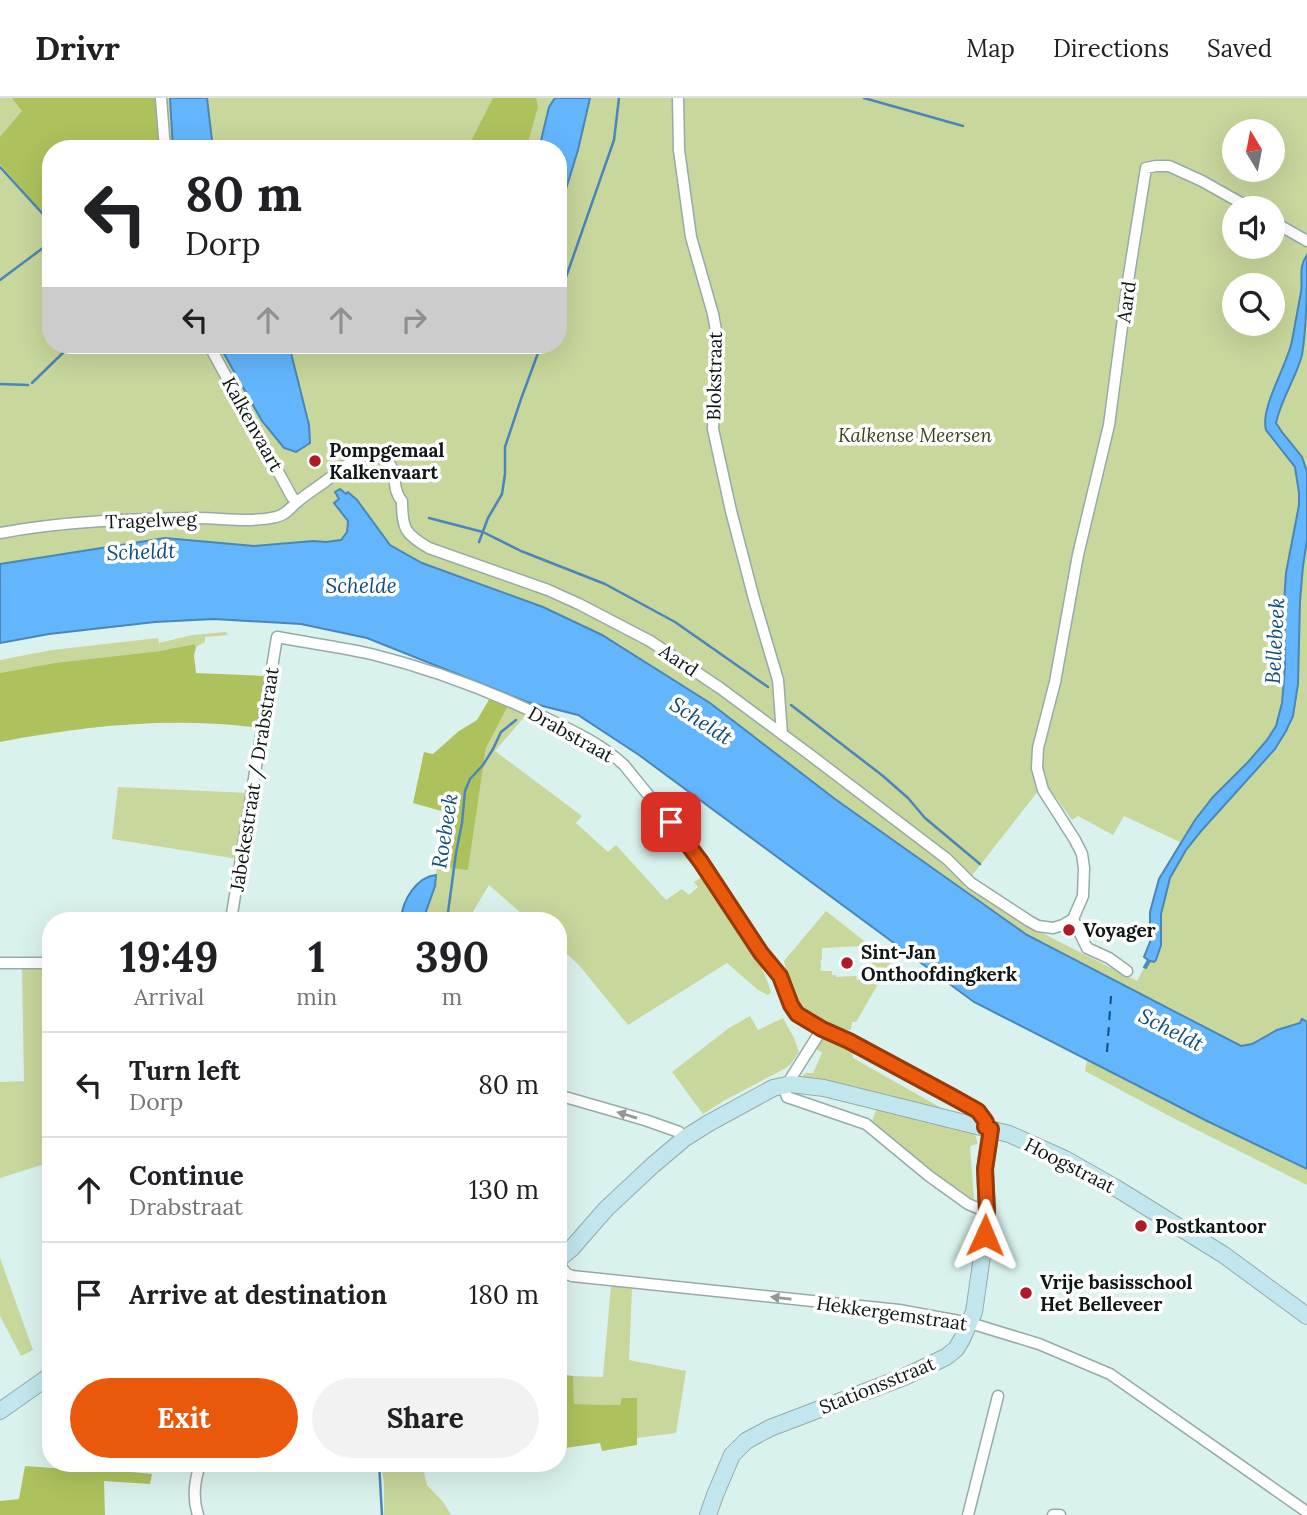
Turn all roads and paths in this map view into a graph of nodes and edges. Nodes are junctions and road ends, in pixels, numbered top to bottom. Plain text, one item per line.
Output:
1 (161, 98) edge
2 (678, 98) edge
3 (164, 140) edge
4 (1229, 196) edge
5 (1285, 228) edge
6 (1307, 241) edge
7 (214, 354) edge
8 (297, 502) junction
9 (0, 533) edge
10 (277, 637) joint
11 (782, 734) junction
12 (232, 912) edge
13 (1073, 919) junction
14 (0, 962) edge
15 (42, 963) edge
16 (1127, 971) dead end
17 (822, 1029) junction
18 (787, 1085) junction
19 (567, 1097) edge
20 (873, 1101) junction
21 (866, 1124) junction
22 (988, 1128) junction
23 (685, 1139) junction
24 (987, 1212) junction
25 (567, 1253) edge
26 (567, 1272) edge
27 (1307, 1316) edge
28 (970, 1323) junction
29 (42, 1382) edge
30 (998, 1396) dead end
31 (0, 1412) edge
32 (197, 1472) edge
33 (1307, 1512) edge
34 (198, 1515) edge
35 (708, 1515) edge
36 (968, 1515) edge
37 (1053, 1515) edge
38 (1060, 1515) edge

1 - 3 street
2 - 11 street, Blokstraat
4 - 13 street, Aard
5 - 6 street
7 - 8 street, Kalkenvaart
8 - 9 street, Tragelweg
8 - 11 street, Aard
10 - 12 street, Jabekestraat / Drabstraat
10 - 17 street, Drabstraat
11 - 13 street, Aard
13 - 16 street
14 - 15 street
17 - 18 street
17 - 22 street, Drabstraat
18 - 20 main road, Hoogstraat
18 - 21 street
18 - 23 main road, Hoogstraat
23 -> 19 street
20 - 21 street
20 - 22 main road, Hoogstraat
21 - 24 street
22 - 24 main road, Stationsstraat
22 - 27 main road, Hoogstraat
23 - 25 main road, Hoogstraat
24 - 28 main road, Stationsstraat
28 -> 26 street, Hekkergemstraat
28 - 33 street, Hekkergemstraat
28 - 35 main road, Stationsstraat
29 - 31 main road
30 - 36 street
32 - 34 street
37 - 38 street

